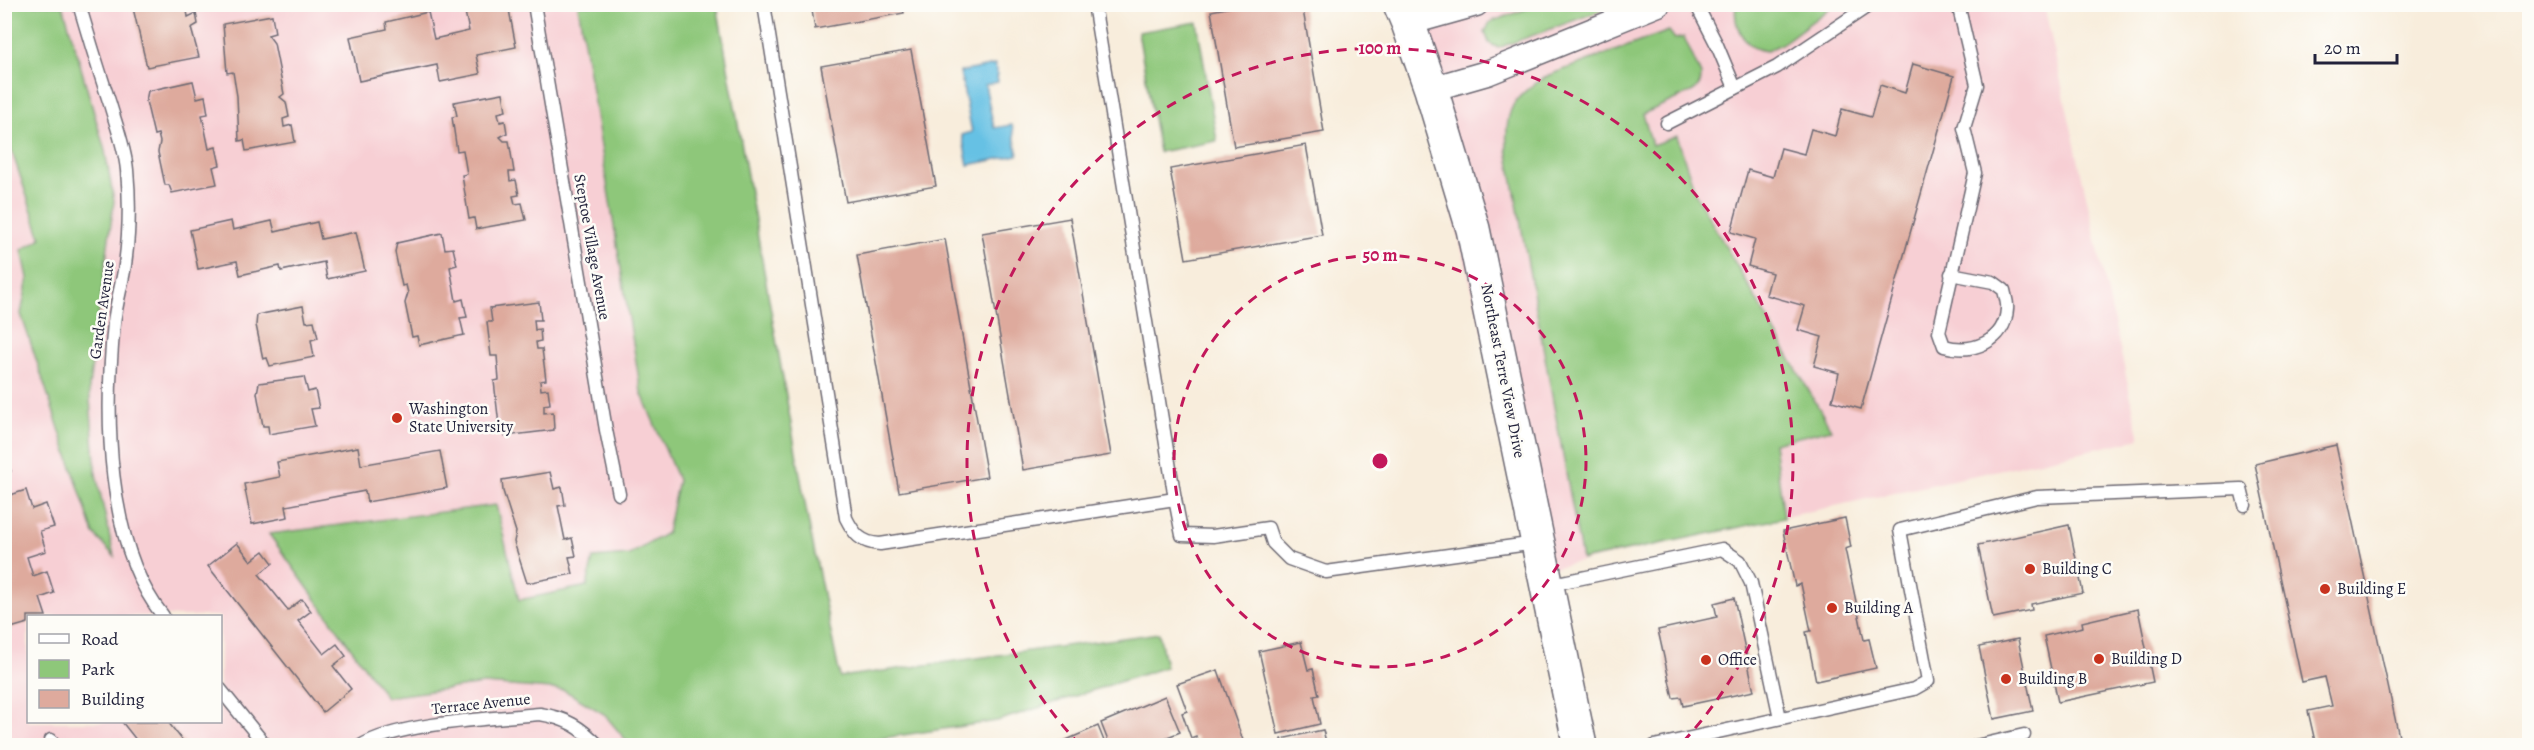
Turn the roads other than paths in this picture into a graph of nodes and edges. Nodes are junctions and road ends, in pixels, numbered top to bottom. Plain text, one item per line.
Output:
1 (79, 4) edge
2 (534, 4) edge
3 (764, 4) edge
4 (1094, 4) edge
5 (1476, 4) edge
6 (1658, 4) edge
7 (1696, 4) edge
8 (1871, 4) edge
9 (1958, 4) edge
10 (1404, 14) edge
11 (1735, 88) junction
12 (1431, 89) junction
13 (1667, 123) dead end
14 (1951, 274) junction
15 (619, 495) dead end
16 (1175, 499) junction
17 (2245, 505) dead end
18 (1537, 543) junction
19 (1547, 586) junction
20 (162, 615) edge
21 (222, 691) edge
22 (1780, 718) junction
23 (2024, 735) dead end
24 (266, 746) edge
25 (361, 746) edge
26 (599, 746) edge
27 (1580, 746) edge
28 (1654, 746) edge
29 (1976, 746) edge

1 - 20 lane, Garden Avenue
2 - 15 lane, Steptoe Village Avenue
3 - 16 lane
4 - 16 lane
5 - 10 street
6 - 12 street
7 - 11 lane
8 - 11 lane
9 - 14 lane
10 - 12 main road, Northeast Terre View Drive
11 - 13 lane
12 - 18 main road, Northeast Terre View Drive
14 - 14 lane
16 - 18 lane
17 - 22 lane
18 - 19 main road, Northeast Terre View Drive
19 - 22 lane
19 - 27 main road, Northeast Terre View Drive
21 - 24 lane
22 - 28 lane
23 - 29 lane
25 - 26 lane, Terrace Avenue

